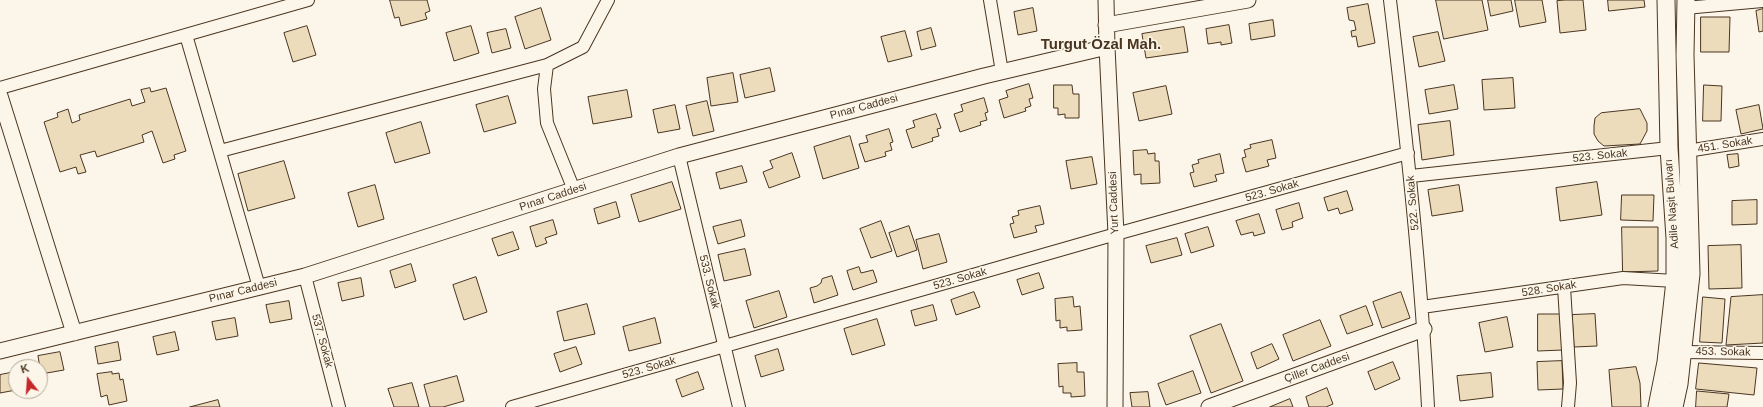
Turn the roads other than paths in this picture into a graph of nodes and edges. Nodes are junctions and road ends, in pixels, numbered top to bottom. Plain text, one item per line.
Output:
1 (308, 0) edge
2 (608, 0) edge
3 (990, 0) edge
4 (1106, 0) edge
5 (1248, 0) edge
6 (1390, 0) edge
7 (1666, 0) edge
8 (1763, 1) edge
9 (1686, 4) edge
10 (1106, 25) junction
11 (186, 35) junction
12 (1107, 48) junction
13 (547, 65) junction
14 (1002, 72) junction
15 (0, 88) edge
16 (0, 96) edge
17 (1763, 139) edge
18 (1669, 148) junction
19 (1687, 150) junction
20 (220, 151) junction
21 (1408, 153) junction
22 (679, 156) junction
23 (1411, 176) junction
24 (574, 190) junction
25 (1116, 234) junction
26 (305, 276) junction
27 (1676, 281) junction
28 (259, 287) junction
29 (1564, 287) junction
30 (1422, 307) junction
31 (1424, 329) junction
32 (74, 333) junction
33 (725, 346) junction
34 (0, 351) edge
35 (1682, 352) junction
36 (1763, 353) edge
37 (339, 407) edge
38 (512, 407) edge
39 (739, 407) edge
40 (1115, 407) edge
41 (1209, 407) edge
42 (1428, 407) edge
43 (1568, 407) edge
44 (1657, 407) edge
45 (1674, 407) edge

1 - 11 street
2 - 13 street
3 - 14 street
4 - 10 street, Yurt Caddesi
5 - 10 street
6 - 21 street, 522. Sokak
7 - 18 main road, Adile Naşit Bulvarı
8 - 9 street
9 - 19 main road, Adile Naşit Bulvarı
10 - 12 street, Yurt Caddesi
11 - 15 street
11 - 20 street
12 - 14 street, Pınar Caddesi
12 - 25 street, Yurt Caddesi
13 - 20 street
13 - 24 street
14 - 22 street, Pınar Caddesi
16 - 32 street
17 - 19 street, 451. Sokak
18 - 23 street, 523. Sokak
18 - 27 main road, Adile Naşit Bulvarı
19 - 35 main road, Adile Naşit Bulvarı
20 - 28 street
21 - 23 street, 522. Sokak
21 - 25 street, 523. Sokak
22 - 24 street, Pınar Caddesi
22 - 33 street, 533. Sokak
23 - 30 street, 522. Sokak
24 - 26 street, Pınar Caddesi
25 - 33 street, 523. Sokak
25 - 40 street, Yurt Caddesi
26 - 28 street, Pınar Caddesi
26 - 37 street, 537. Sokak
27 - 29 street, 528. Sokak
27 - 44 main road, Adile Naşit Bulvarı
28 - 32 street, Pınar Caddesi
29 - 30 street, 528. Sokak
29 - 43 street
30 - 31 street, 522. Sokak
31 - 41 street, Çiller Caddesi
31 - 42 street, 522. Sokak
32 - 34 street, Pınar Caddesi
33 - 38 street, 523. Sokak
33 - 39 street, 533. Sokak
35 - 36 street, 453. Sokak
35 - 45 main road, Adile Naşit Bulvarı

